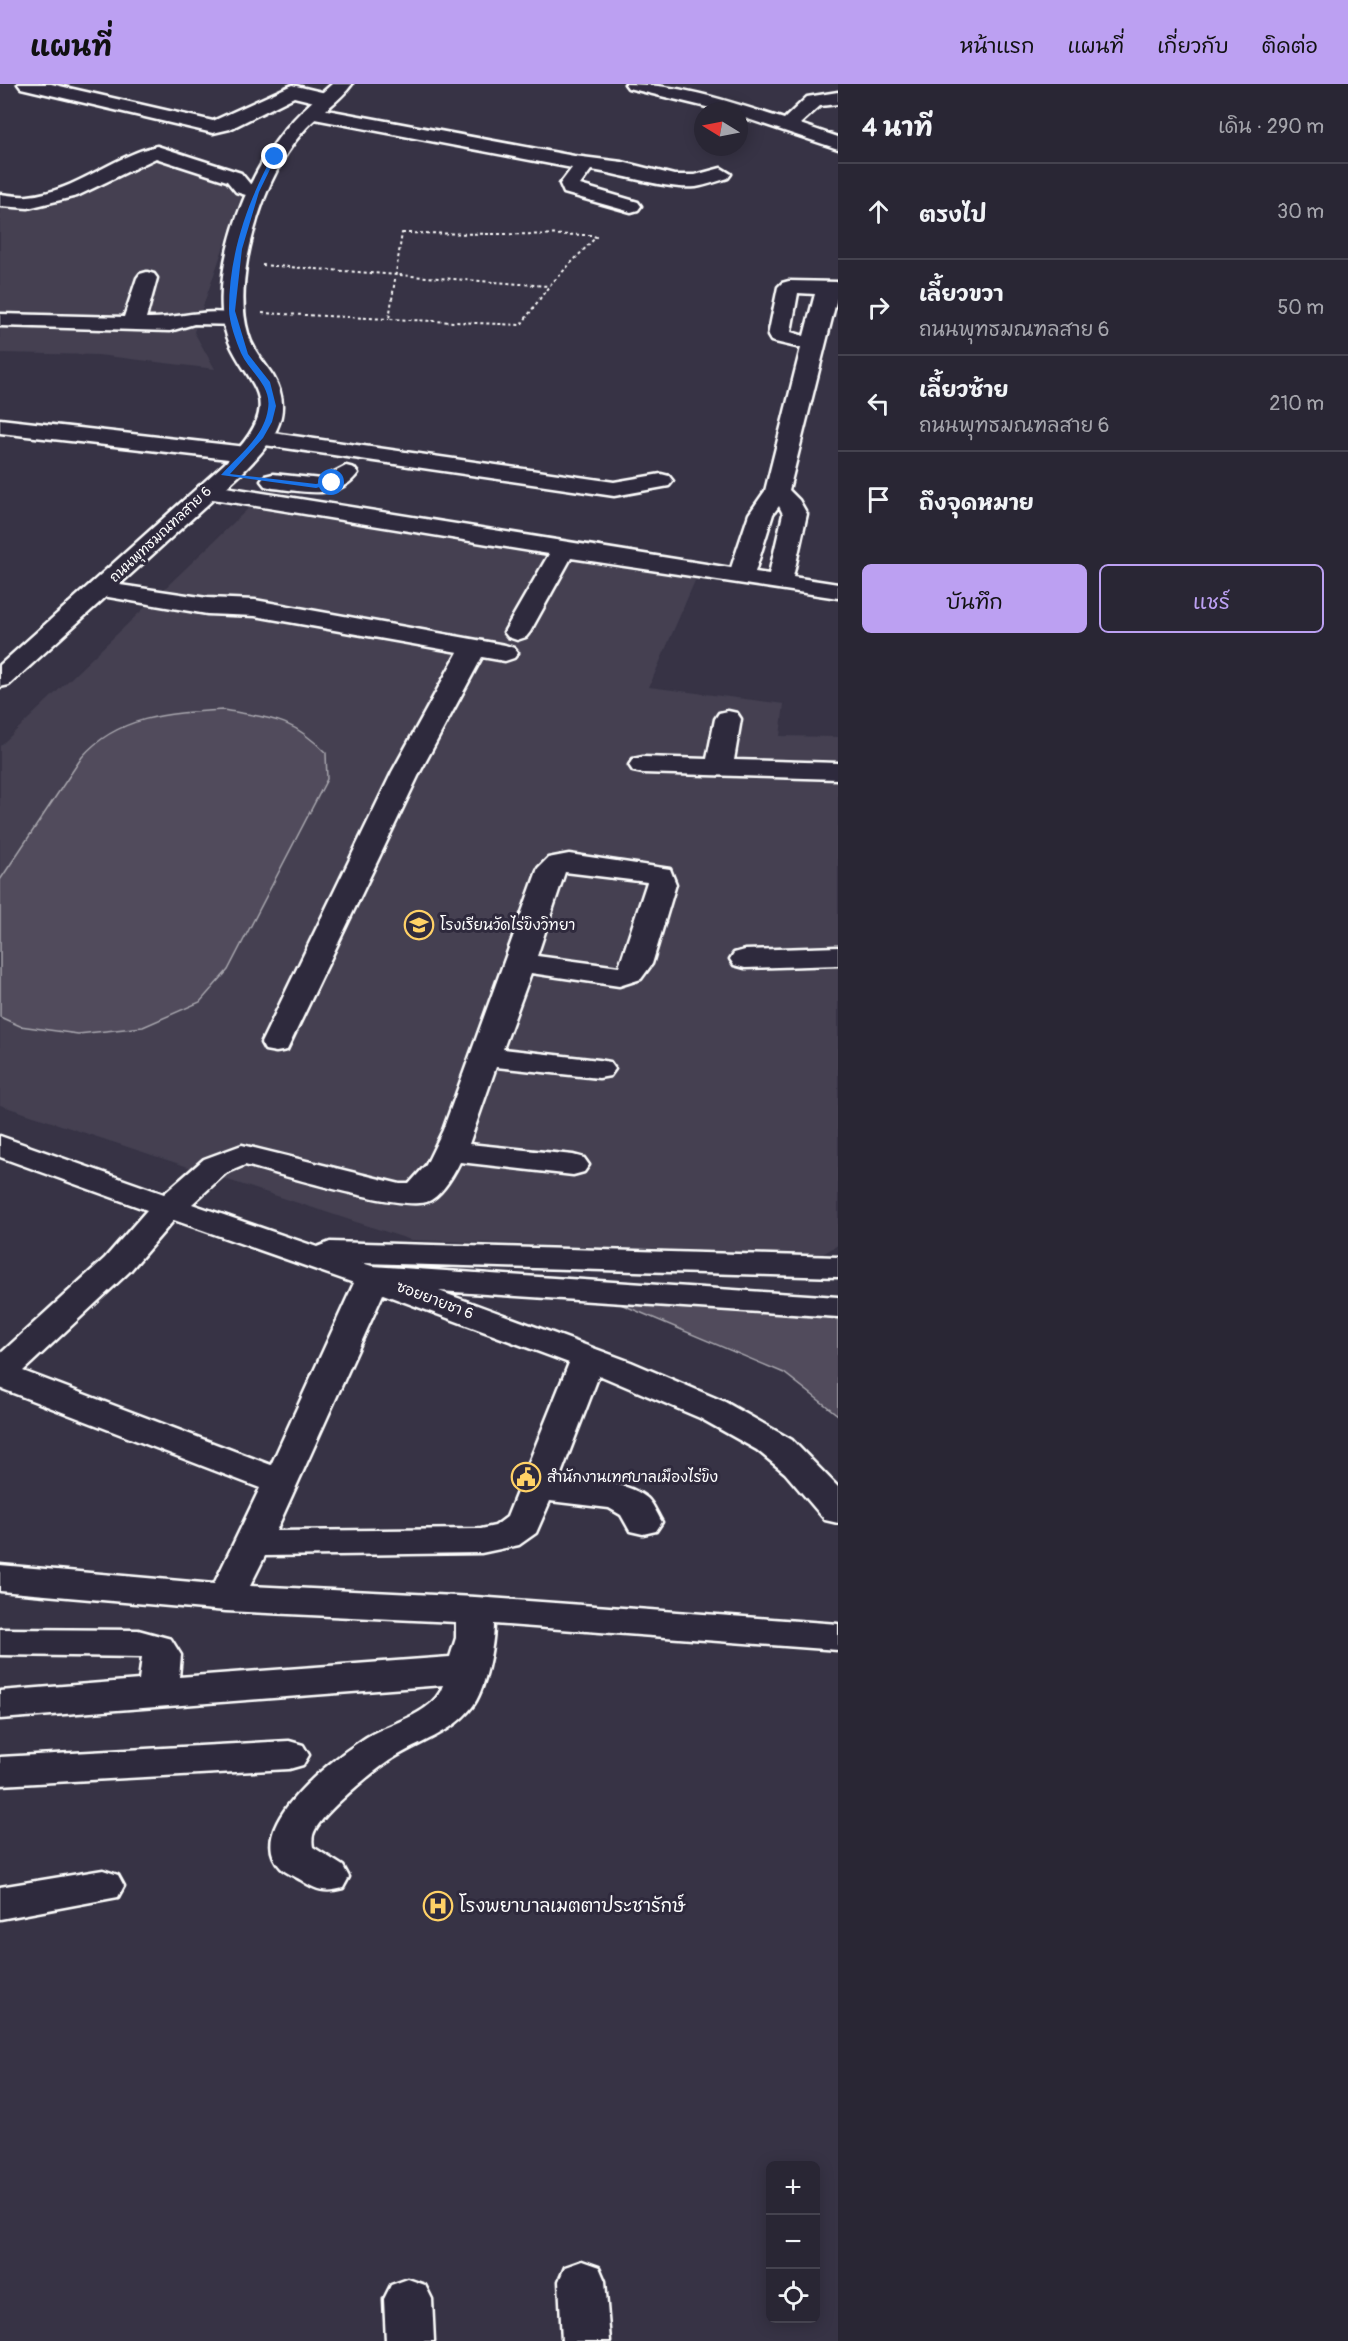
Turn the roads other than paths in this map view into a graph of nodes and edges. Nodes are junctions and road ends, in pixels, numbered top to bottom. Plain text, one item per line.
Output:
1 (27, 84) edge
2 (343, 84) edge
3 (634, 84) edge
4 (265, 86) dead end
5 (292, 91) junction
6 (838, 98) edge
7 (319, 107) junction
8 (788, 125) junction
9 (838, 143) edge
10 (581, 157) junction
11 (721, 174) dead end
12 (260, 184) junction
13 (0, 200) edge
14 (632, 206) dead end
15 (147, 278) dead end
16 (833, 288) edge
17 (232, 316) junction
18 (0, 320) edge
19 (133, 324) junction
20 (813, 344) junction
21 (0, 426) edge
22 (253, 446) junction
23 (346, 473) dead end
24 (661, 481) dead end
25 (216, 483) junction
26 (777, 491) junction
27 (564, 549) junction
28 (741, 577) junction
29 (779, 582) junction
30 (100, 589) junction
31 (838, 591) edge
32 (474, 647) junction
33 (0, 679) edge
34 (728, 719) dead end
35 (643, 765) dead end
36 (719, 768) junction
37 (838, 771) edge
38 (838, 956) edge
39 (745, 959) dead end
40 (521, 963) junction
41 (276, 1043) dead end
42 (485, 1056) junction
43 (599, 1069) dead end
44 (0, 1146) edge
45 (449, 1151) junction
46 (573, 1165) dead end
47 (167, 1208) junction
48 (290, 1251) junction
49 (838, 1268) edge
50 (374, 1276) junction
51 (838, 1307) edge
52 (588, 1358) junction
53 (0, 1374) edge
54 (280, 1482) junction
55 (537, 1488) junction
56 (838, 1511) edge
57 (643, 1522) dead end
58 (251, 1544) junction
59 (0, 1578) edge
60 (226, 1598) junction
61 (475, 1610) junction
62 (838, 1636) edge
63 (0, 1642) edge
64 (468, 1669) junction
65 (157, 1692) junction
66 (0, 1705) edge
67 (289, 1755) dead end
68 (0, 1771) edge
69 (328, 1877) dead end
70 (103, 1886) dead end
71 (0, 1903) edge
72 (582, 2281) dead end
73 (586, 2341) edge

1 - 5 street
2 - 7 street, ถนนพุทธมณฑลสาย 6
3 - 8 street
4 - 5 street
5 - 7 street
6 - 8 street
7 - 10 street
7 - 12 street, ถนนพุทธมณฑลสาย 6
8 - 9 street
10 - 11 street
10 - 14 street
12 - 13 street
12 - 17 street, ถนนพุทธมณฑลสาย 6
15 - 19 street
16 - 20 street
16 - 20 street
17 - 19 street
17 - 22 street, ถนนพุทธมณฑลสาย 6
18 - 19 street
20 - 26 street
21 - 22 street
22 - 24 street
22 - 25 street, ถนนพุทธมณฑลสาย 6
23 - 25 street
25 - 27 street
25 - 30 street, ถนนพุทธมณฑลสาย 6
26 - 28 street
26 - 29 street
27 - 28 street
27 - 32 street
28 - 29 street
29 - 31 street
30 - 32 street
30 - 33 street, ถนนพุทธมณฑลสาย 6
32 - 41 street
34 - 36 street
35 - 36 street
36 - 37 street
38 - 39 street
40 - 40 street
40 - 42 street
42 - 43 street
42 - 45 street
44 - 47 street, ซอยยายชา 6
45 - 46 street
45 - 47 street
47 - 48 street, ซอยยายชา 6
47 - 53 street
48 - 49 street
48 - 50 street, ซอยยายชา 6
50 - 51 street
50 - 52 street, ซอยยายชา 6
50 - 54 street
52 - 55 street
52 - 56 street, ซอยยายชา 6
53 - 54 street
54 - 58 street
55 - 57 street
55 - 58 street
58 - 60 street
59 - 60 street
60 - 61 street
61 - 62 street
61 - 64 street
63 - 65 street
64 - 65 street
64 - 69 street
65 - 66 street
67 - 68 street
70 - 71 street
72 - 73 street

